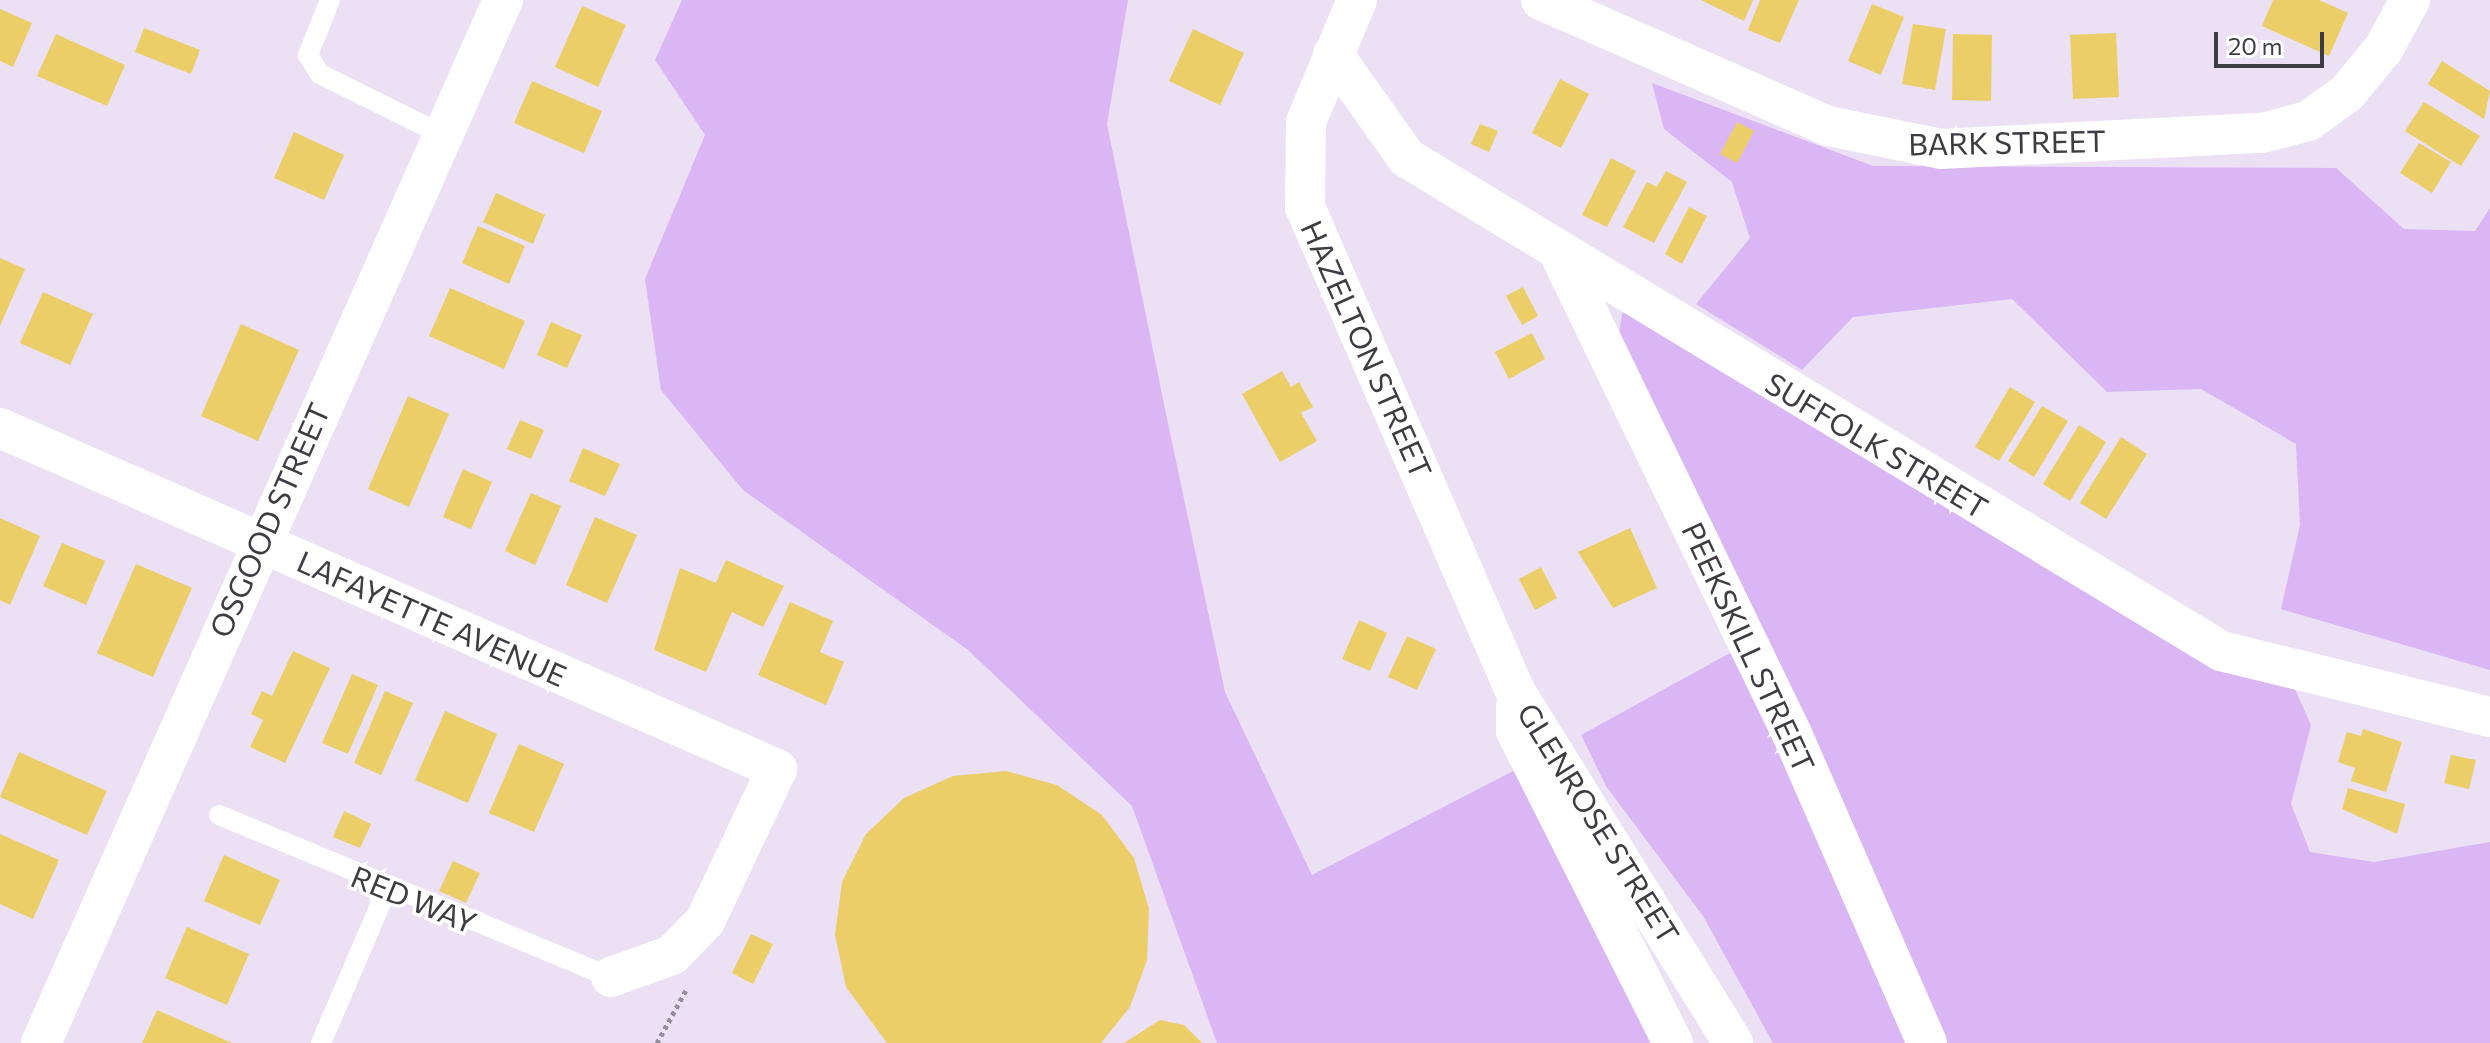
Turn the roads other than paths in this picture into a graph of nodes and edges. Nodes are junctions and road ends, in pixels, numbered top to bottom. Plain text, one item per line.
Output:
1 (330, 0) edge
2 (503, 0) edge
3 (1357, 0) edge
4 (1541, 0) edge
5 (2410, 0) edge
6 (1333, 54) junction
7 (441, 134) junction
8 (1561, 257) junction
9 (0, 428) edge
10 (259, 543) junction
11 (1515, 691) junction
12 (2490, 717) edge
13 (219, 815) dead end
14 (387, 889) junction
15 (611, 977) joint
16 (41, 1043) edge
17 (321, 1043) edge
18 (1673, 1043) edge
19 (1733, 1043) edge
20 (1927, 1043) edge

1 - 7 lane
2 - 7 street, OSGOOD STREET
3 - 6 street, HAZELTON STREET
4 - 5 street, BARK STREET
6 - 8 street, SUFFOLK STREET
6 - 11 street, HAZELTON STREET
7 - 10 street, OSGOOD STREET
8 - 12 street, SUFFOLK STREET
8 - 20 street, PEEKSKILL STREET
9 - 10 street, LAFAYETTE AVENUE
10 - 15 street, LAFAYETTE AVENUE
10 - 16 street, OSGOOD STREET
11 - 18 street, GLENROSE STREET
11 - 19 street, GLENROSE STREET
13 - 14 lane, RED WAY
14 - 15 lane, RED WAY
14 - 17 lane

